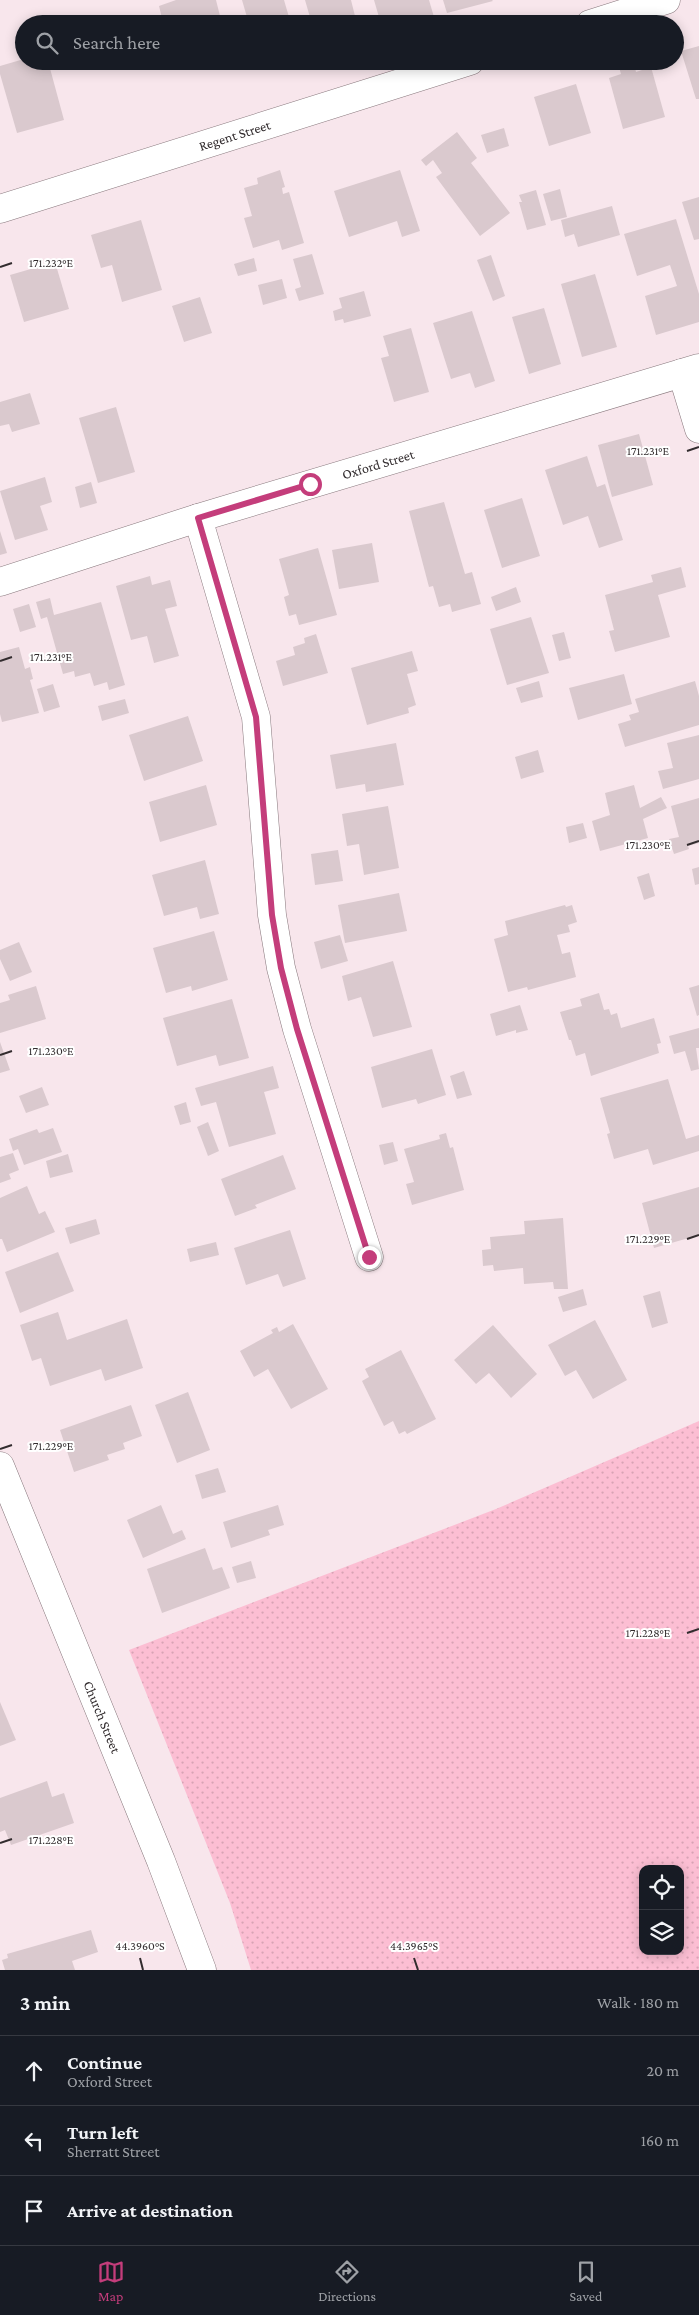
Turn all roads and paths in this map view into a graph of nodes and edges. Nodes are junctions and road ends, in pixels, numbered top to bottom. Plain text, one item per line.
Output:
1 (666, 0) edge
2 (618, 15) edge
3 (441, 70) edge
4 (0, 209) edge
5 (690, 370) edge
6 (699, 429) edge
7 (198, 518) junction
8 (0, 582) edge
9 (369, 1257) dead end
10 (0, 1466) edge
11 (202, 1970) edge

1 - 2 street
3 - 4 street, Regent Street
5 - 6 street
5 - 7 street, Oxford Street
7 - 8 street, Oxford Street
7 - 9 street
10 - 11 street, Church Street

